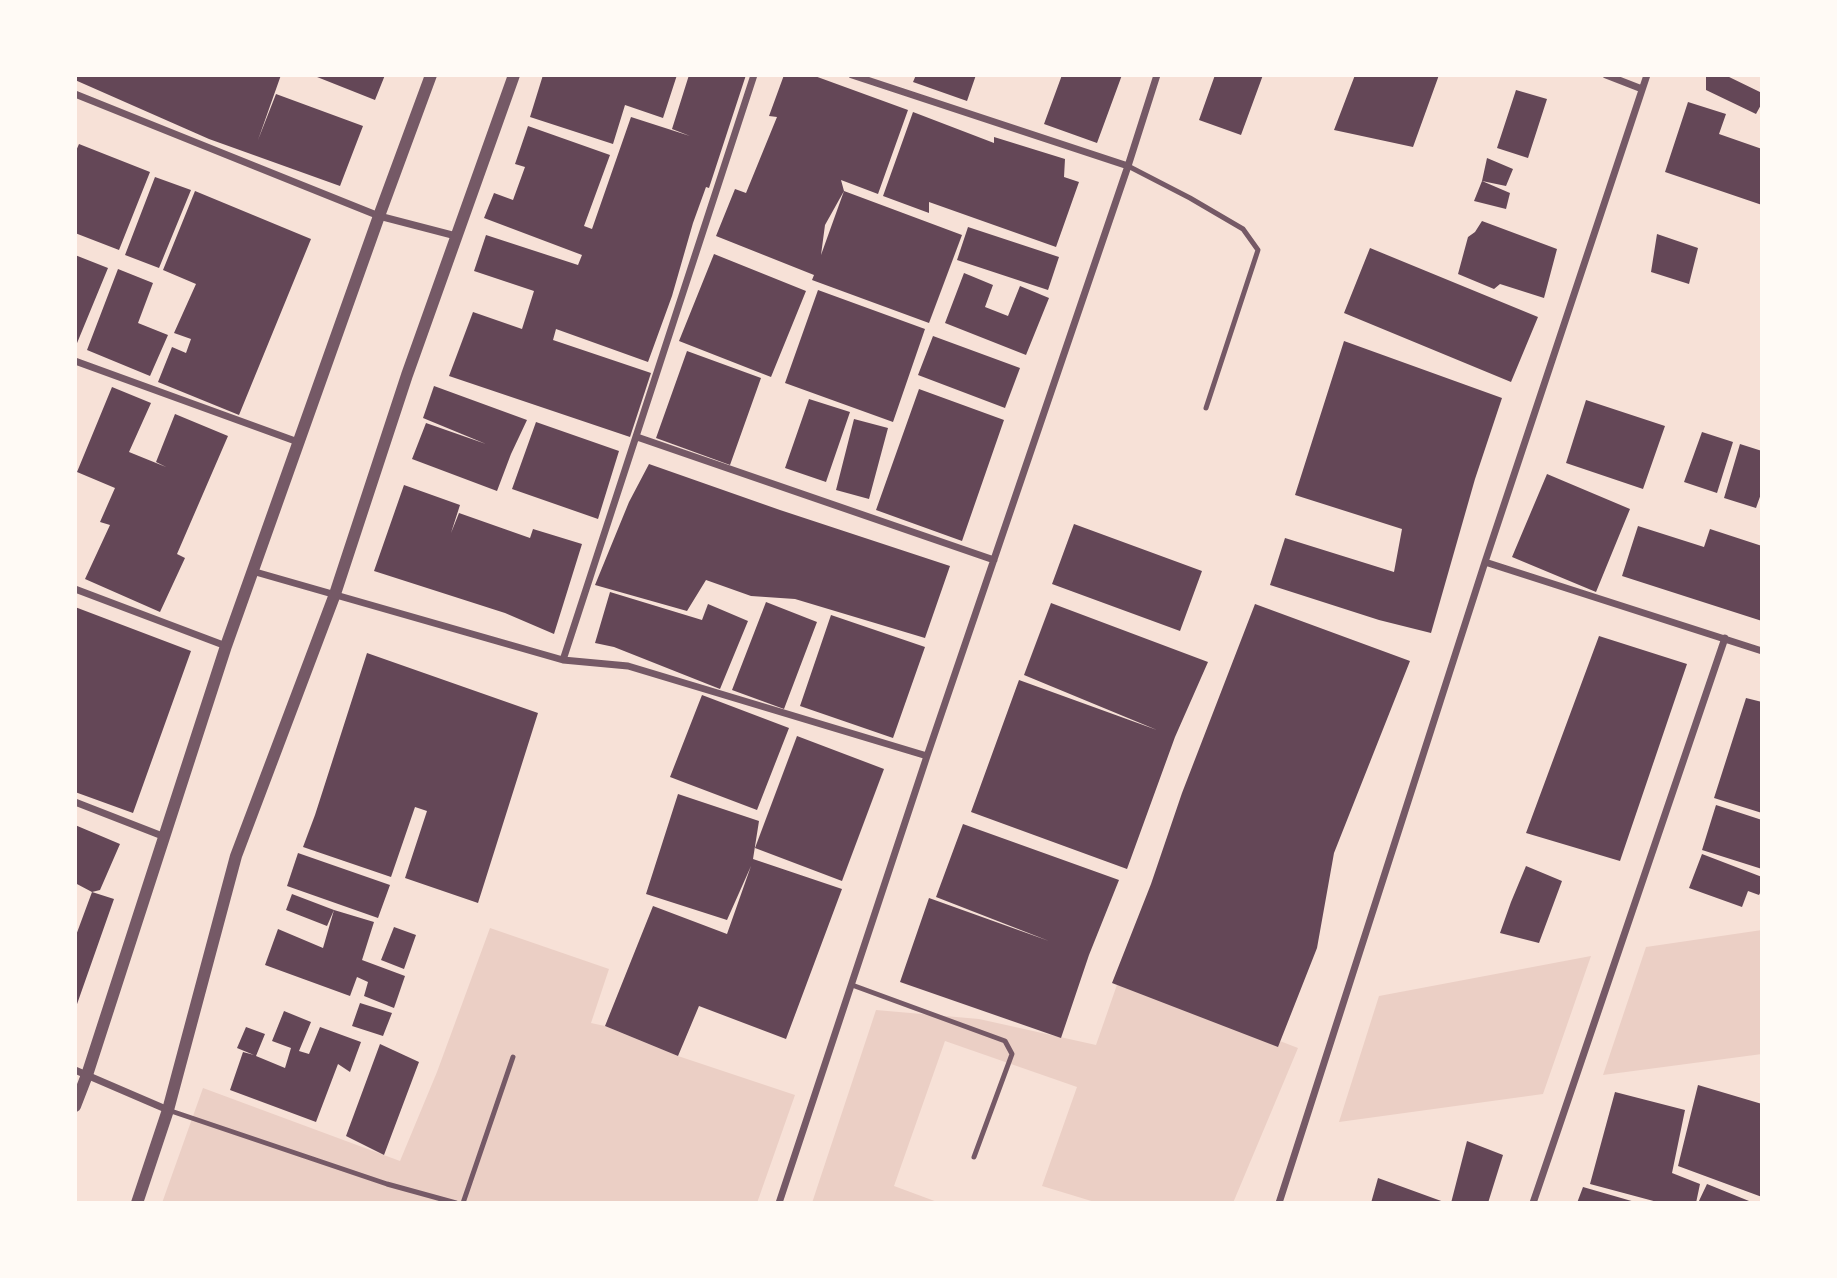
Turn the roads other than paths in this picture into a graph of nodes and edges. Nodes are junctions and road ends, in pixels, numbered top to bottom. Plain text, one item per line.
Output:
1 (431, 75) edge
2 (514, 75) edge
3 (754, 75) edge
4 (852, 75) edge
5 (1157, 75) edge
6 (1606, 75) edge
7 (1647, 75) edge
8 (1642, 89) junction
9 (75, 94) edge
10 (1128, 166) junction
11 (379, 216) junction
12 (456, 236) junction
13 (75, 361) edge
14 (1206, 408) dead end
15 (637, 437) junction
16 (298, 442) junction
17 (994, 560) junction
18 (1485, 562) junction
19 (252, 571) junction
20 (75, 589) edge
21 (335, 594) junction
22 (1725, 638) junction
23 (226, 646) junction
24 (1762, 651) edge
25 (563, 660) junction
26 (927, 756) junction
27 (75, 802) edge
28 (165, 837) junction
29 (852, 985) junction
30 (513, 1057) dead end
31 (81, 1072) edge
32 (75, 1106) edge
33 (168, 1110) junction
34 (974, 1157) dead end
35 (137, 1203) edge
36 (456, 1203) edge
37 (463, 1203) edge
38 (779, 1203) edge
39 (1279, 1203) edge
40 (1533, 1203) edge

1 - 11 street
2 - 12 street
3 - 15 street
4 - 10 street
5 - 10 street
6 - 8 street
7 - 8 street
8 - 18 street
9 - 11 street
10 - 14 lane
10 - 17 street
11 - 12 street
11 - 16 street
12 - 21 street
13 - 16 street
15 - 17 street
15 - 25 street
16 - 19 street
17 - 26 street
18 - 22 street
18 - 39 street
19 - 21 street
19 - 23 street
20 - 23 street
21 - 25 street
21 - 33 street
22 - 24 street
22 - 40 street
23 - 28 street
25 - 26 street
26 - 29 street
27 - 28 street
28 - 31 street
29 - 34 lane
29 - 38 street
30 - 37 lane
31 - 32 street
31 - 33 street
33 - 35 street
33 - 36 lane

